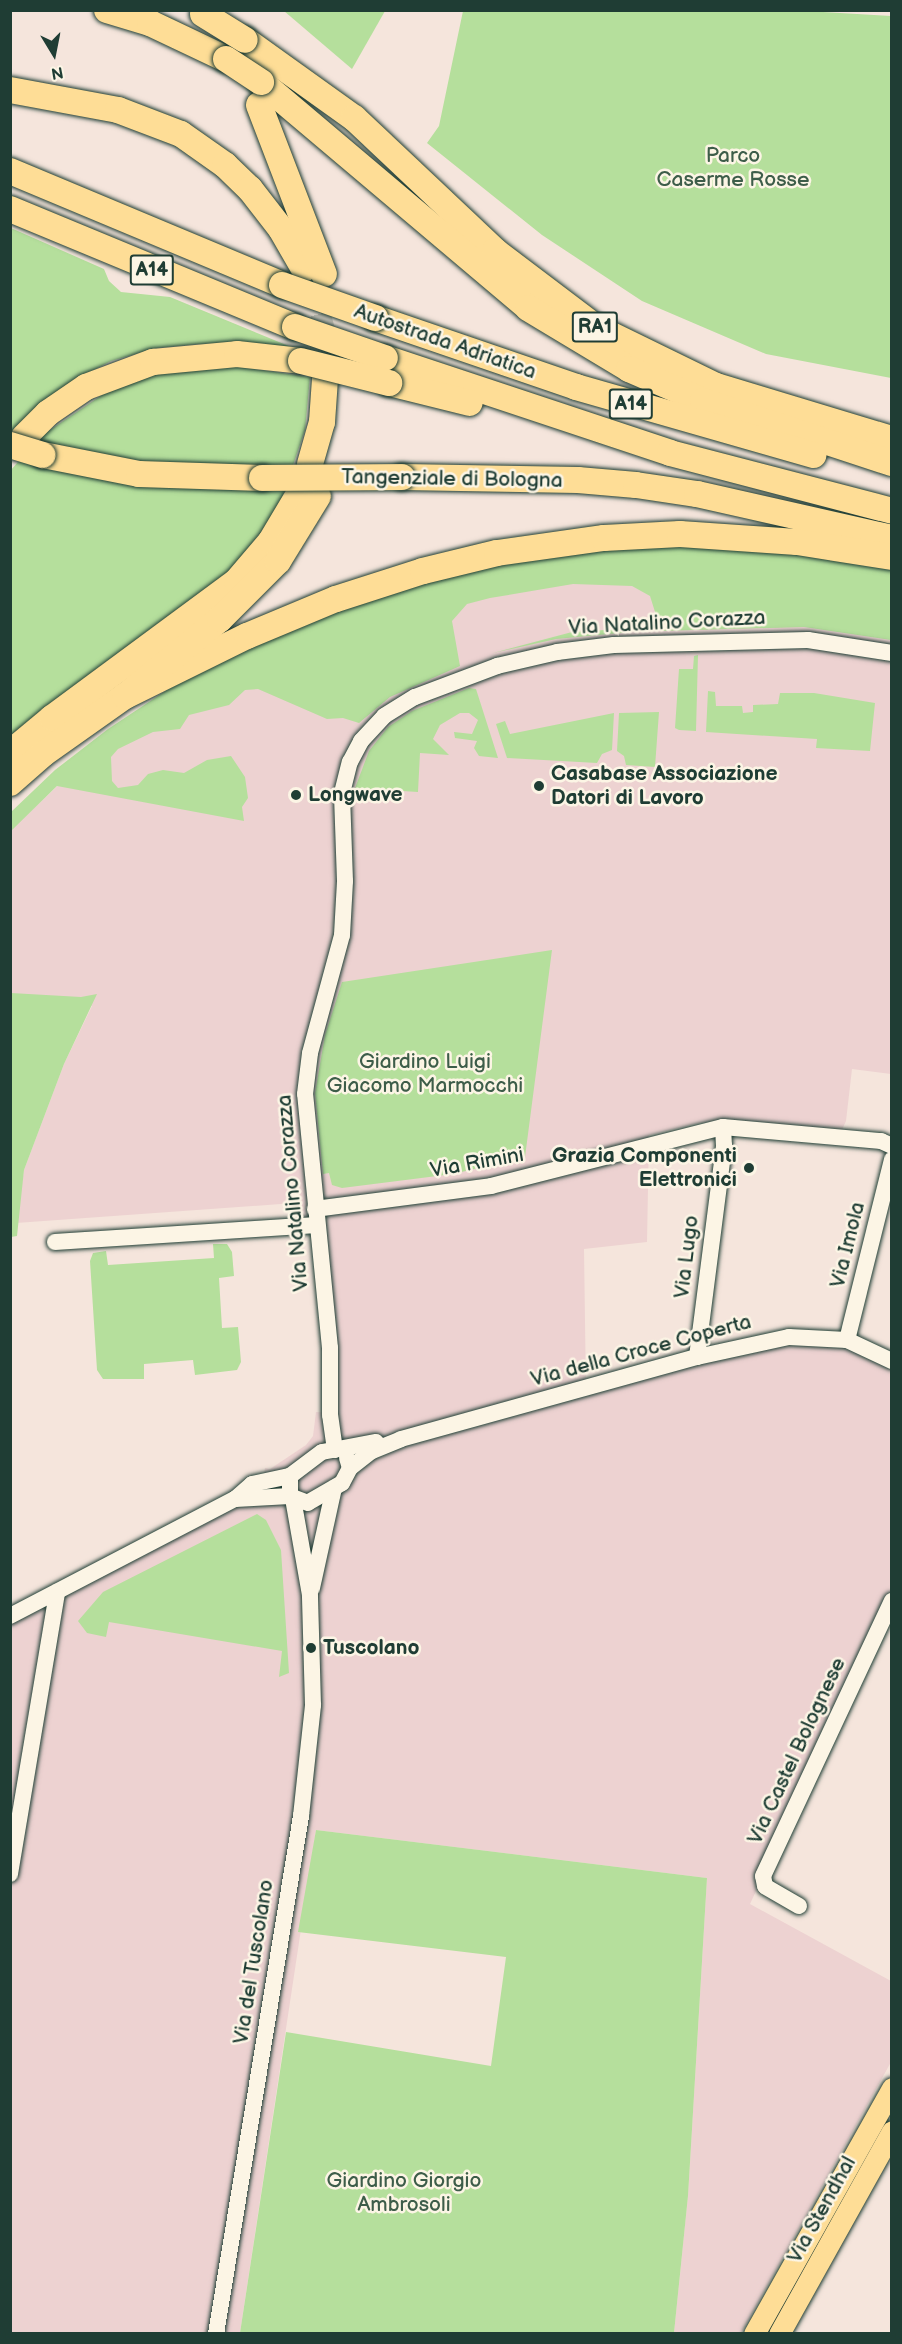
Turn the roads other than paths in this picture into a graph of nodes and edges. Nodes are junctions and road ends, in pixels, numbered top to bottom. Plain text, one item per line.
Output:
1 (106, 10) edge
2 (166, 10) edge
3 (204, 19) edge
4 (266, 84) junction
5 (10, 90) edge
6 (10, 171) edge
7 (10, 209) edge
8 (387, 371) junction
9 (334, 381) tunnel mouth
10 (716, 386) junction
11 (891, 422) edge
12 (891, 439) edge
13 (17, 441) edge
14 (891, 464) edge
15 (320, 465) dead end
16 (891, 475) edge
17 (891, 511) edge
18 (891, 538) edge
19 (891, 557) edge
20 (891, 653) edge
21 (125, 696) junction
22 (10, 753) edge
23 (10, 783) edge
24 (723, 1127) junction
25 (891, 1146) edge
26 (891, 1160) edge
27 (315, 1217) junction
28 (55, 1242) dead end
29 (847, 1340) junction
30 (697, 1358) junction
31 (891, 1361) edge
32 (330, 1415) junction
33 (401, 1439) junction
34 (337, 1451) junction
35 (317, 1456) junction
36 (350, 1468) junction
37 (290, 1476) junction
38 (334, 1488) junction
39 (292, 1497) junction
40 (235, 1499) junction
41 (57, 1592) junction
42 (310, 1595) junction
43 (891, 1601) edge
44 (10, 1616) edge
45 (10, 1874) edge
46 (799, 1905) dead end
47 (891, 2088) edge
48 (891, 2131) edge
49 (216, 2334) edge
50 (754, 2334) edge
51 (779, 2334) edge

1 - 4 highway, bridge
2 - 3 highway
3 - 4 highway
4 - 5 highway
4 - 10 highway, RA1
4 - 14 highway
6 - 16 highway, Autostrada Adriatica / A14, bridge
7 - 8 highway, Autostrada Adriatica / A14, bridge
8 - 13 highway, bridge
8 - 17 highway
9 - 15 highway
10 - 11 highway
10 - 12 highway, RA1
13 - 18 highway, Tangenziale di Bologna, bridge
19 - 21 highway
20 - 27 street, Via Natalino Corazza
21 - 22 highway
21 - 23 highway
24 - 25 street, Via Rimini
24 - 27 street, Via Rimini
24 - 30 street, Via Lugo
26 - 29 street, Via Imola
27 - 28 street, Via Rimini
27 - 32 street, Via Natalino Corazza
29 - 30 street, Via della Croce Coperta
29 - 31 street, Via della Croce Coperta
30 - 33 street, Via della Croce Coperta
32 - 34 street, Via Natalino Corazza
32 - 35 street
33 - 34 street, Via della Croce Coperta
33 - 36 street, Via della Croce Coperta
34 - 35 street, Via della Croce Coperta
34 - 36 street
35 - 37 street, Via della Croce Coperta
36 - 38 street, Via della Croce Coperta
37 - 39 street
37 - 40 street, Via della Croce Coperta
38 - 39 street, Via della Croce Coperta
38 - 42 street, Via del Tuscolano
39 - 40 street, Via della Croce Coperta
39 - 42 street, Via del Tuscolano
40 - 41 street, Via della Croce Coperta
41 - 44 street, Via della Croce Coperta
41 - 45 street
42 - 49 street, Via del Tuscolano
43 - 46 street, Via Castel Bolognese
47 - 50 main road, Via Stendhal
48 - 51 main road, Via Stendhal

